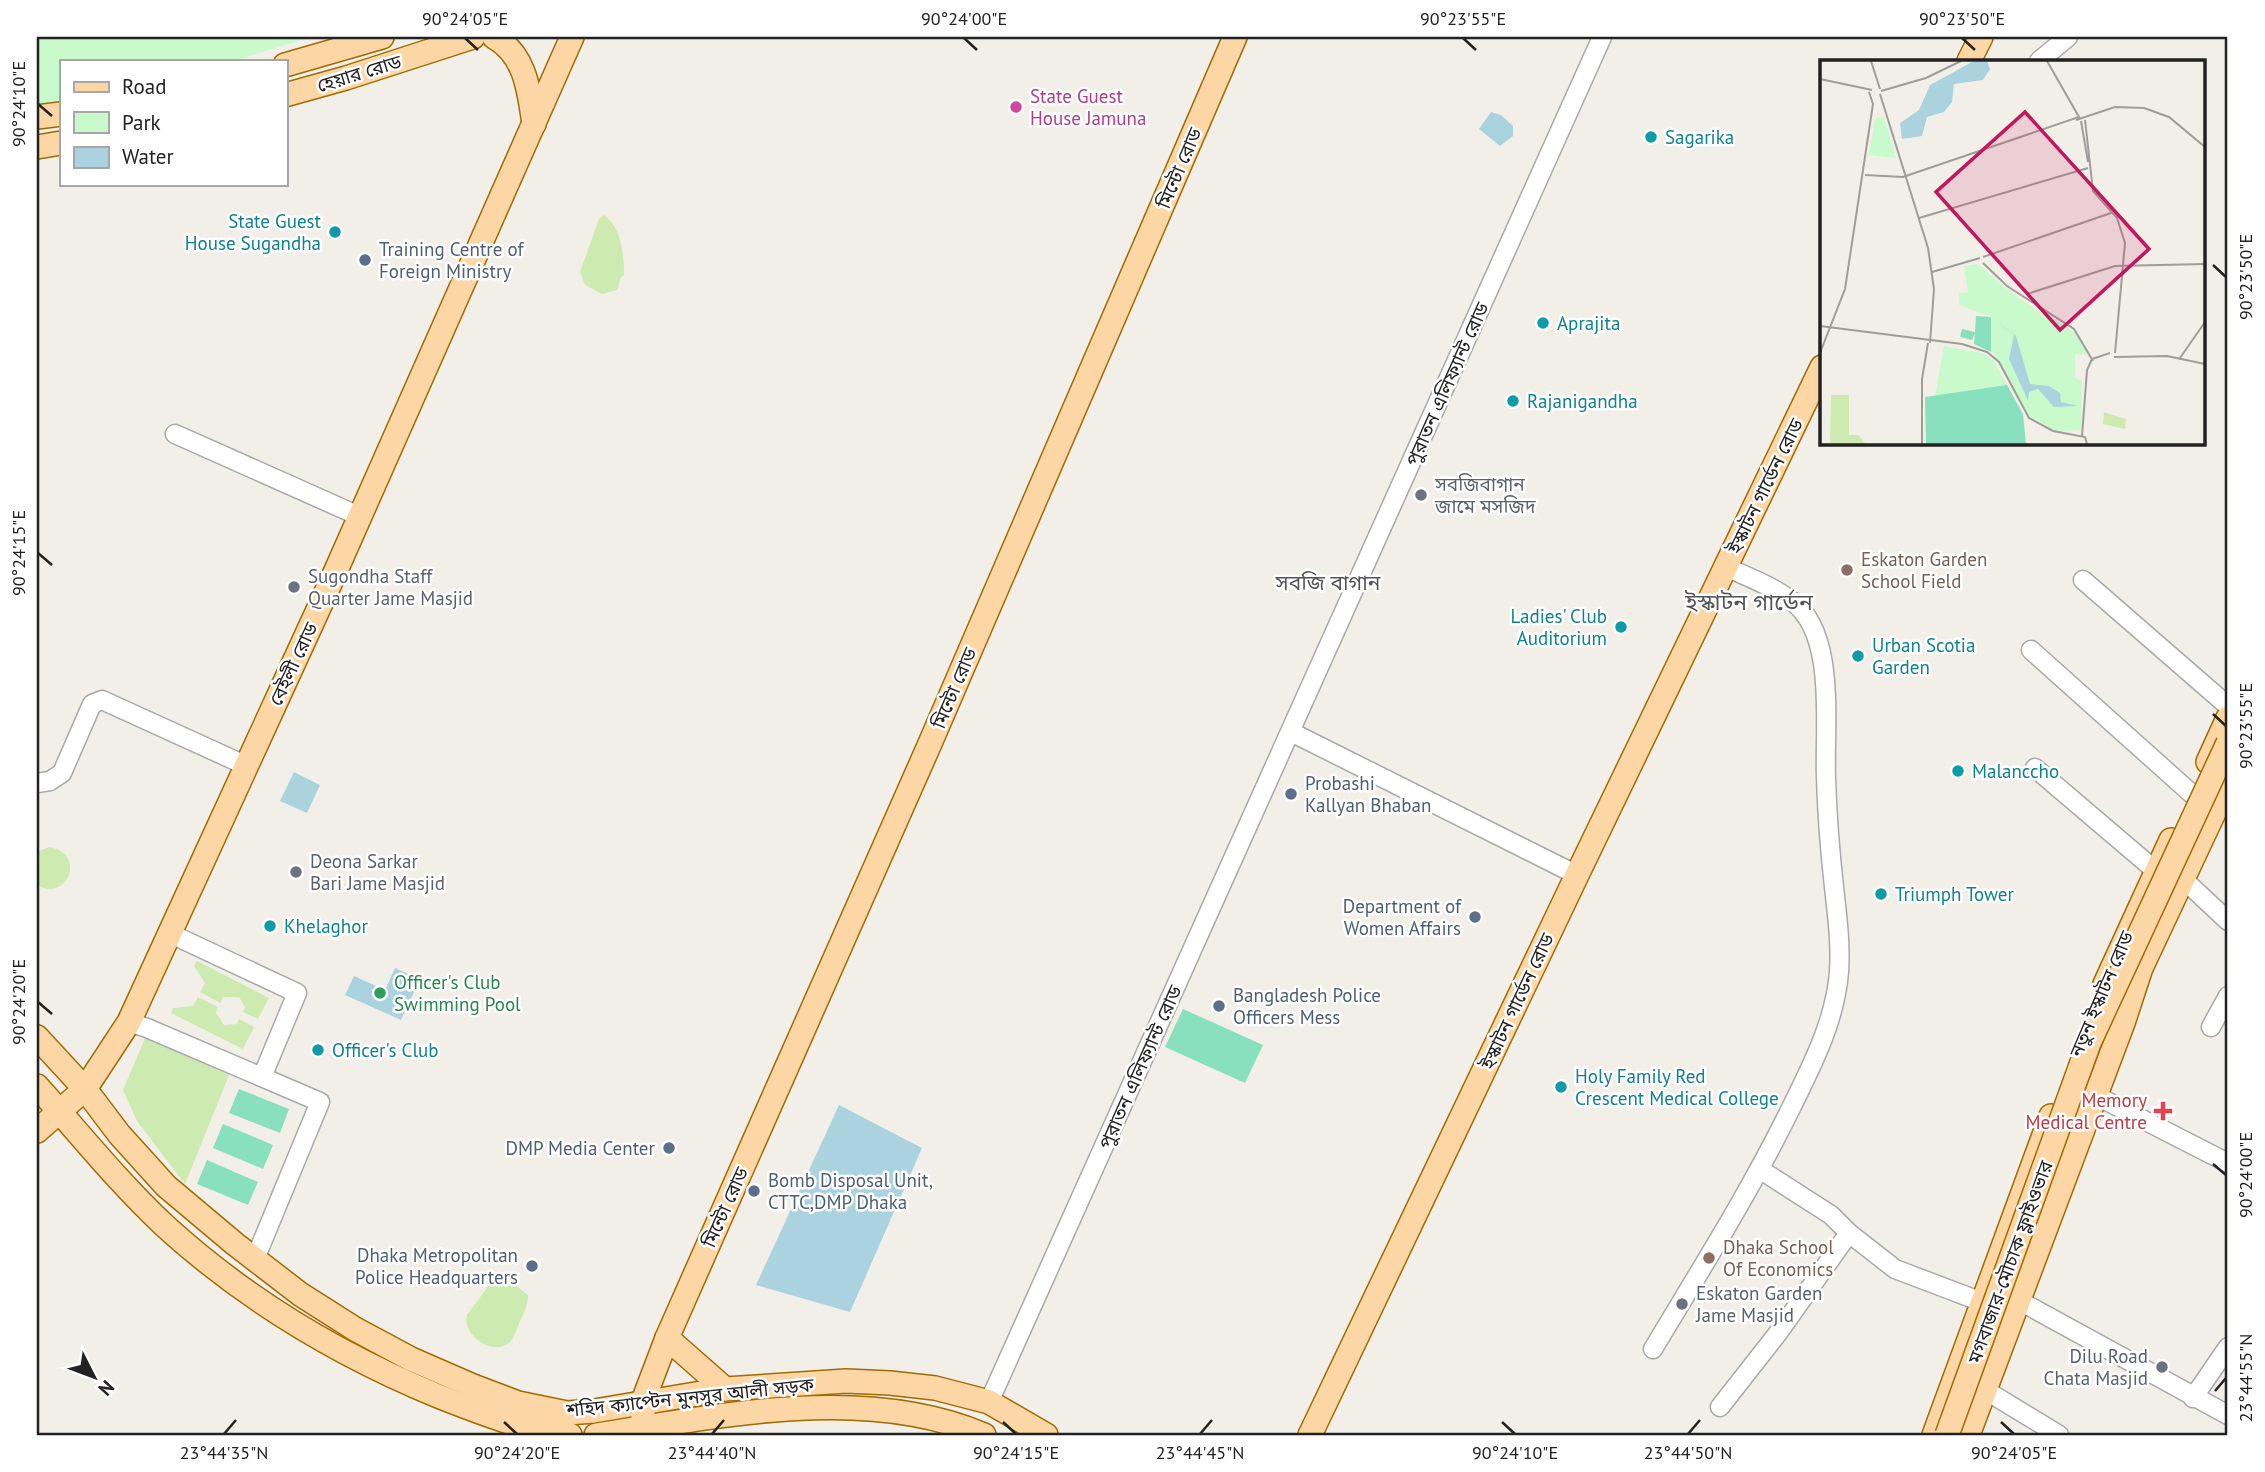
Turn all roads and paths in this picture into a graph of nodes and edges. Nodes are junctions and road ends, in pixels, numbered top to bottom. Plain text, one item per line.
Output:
1 (382, 37) edge
2 (473, 37) edge
3 (494, 37) edge
4 (572, 37) edge
5 (1235, 37) edge
6 (1602, 37) edge
7 (1981, 37) edge
8 (2068, 37) edge
9 (1970, 60) edge
10 (2040, 60) edge
11 (287, 64) edge
12 (287, 94) edge
13 (60, 114) edge
14 (37, 117) edge
15 (534, 124) junction
16 (60, 143) edge
17 (37, 147) edge
18 (1820, 371) edge
19 (174, 435) dead end
20 (359, 516) junction
21 (1726, 567) junction
22 (2083, 580) dead end
23 (2031, 650) dead end
24 (2228, 706) edge
25 (2228, 718) edge
26 (1291, 732) junction
27 (2228, 743) edge
28 (247, 766) junction
29 (2035, 768) dead end
30 (37, 783) edge
31 (2228, 783) edge
32 (2193, 795) junction
33 (2156, 871) junction
34 (1577, 875) junction
35 (2183, 879) junction
36 (2140, 904) junction
37 (2165, 917) junction
38 (2228, 921) edge
39 (170, 933) junction
40 (2141, 968) junction
41 (2228, 996) edge
42 (129, 1022) junction
43 (2211, 1027) dead end
44 (37, 1037) edge
45 (262, 1077) junction
46 (37, 1086) edge
47 (85, 1089) junction
48 (2095, 1095) junction
49 (59, 1111) junction
50 (37, 1131) edge
51 (2228, 1163) edge
52 (1761, 1170) junction
53 (1849, 1233) junction
54 (255, 1259) junction
55 (2018, 1300) junction
56 (1982, 1301) junction
57 (667, 1338) junction
58 (2228, 1347) edge
59 (1653, 1349) dead end
60 (406, 1369) junction
61 (725, 1389) junction
62 (1985, 1390) junction
63 (2193, 1398) junction
64 (643, 1401) junction
65 (989, 1402) junction
66 (1720, 1407) dead end
67 (2228, 1415) edge
68 (643, 1428) junction
69 (954, 1429) edge
70 (570, 1435) edge
71 (596, 1435) edge
72 (984, 1435) edge
73 (1046, 1435) edge
74 (1310, 1435) edge
75 (1934, 1435) edge
76 (1947, 1435) edge
77 (1958, 1435) edge
78 (1968, 1435) edge
79 (2059, 1435) edge

1 - 11 main road
2 - 12 main road, হেয়ার রোড
3 - 15 main road
4 - 15 main road, বেইলী রোড
5 - 57 main road, মিন্টো রোড
6 - 26 street, পুরাতন এলিফ্যান্ট রোড
7 - 9 main road
8 - 10 street
13 - 14 main road
15 - 20 main road, বেইলী রোড
16 - 17 main road
18 - 21 main road, ইস্কাটন গার্ডেন রোড
19 - 20 street
20 - 28 main road, বেইলী রোড
21 - 34 main road, ইস্কাটন গার্ডেন রোড
21 - 52 street, ইস্কাটন গার্ডেন রোড
22 - 24 street
23 - 32 street
25 - 32 main road, নতুন ইস্কাটন রোড
26 - 34 street
26 - 65 street, পুরাতন এলিফ্যান্ট রোড
27 - 76 main road, মগবাজার-মৌচাক ফ্লাইওভার, bridge
28 - 30 street
28 - 39 main road, বেইলী রোড
29 - 33 street
31 - 35 main road, নতুন ইস্কাটন রোড
32 - 33 main road, নতুন ইস্কাটন রোড
33 - 36 main road, নতুন ইস্কাটন রোড
34 - 74 main road, ইস্কাটন গার্ডেন রোড
35 - 37 main road, নতুন ইস্কাটন রোড
35 - 38 street
36 - 37 main road
36 - 56 main road, নতুন ইস্কাটন রোড
37 - 40 main road, নতুন ইস্কাটন রোড
39 - 42 main road, বেইলী রোড
39 - 45 street
40 - 48 main road, নতুন ইস্কাটন রোড
40 - 77 main road
41 - 43 street
42 - 45 street
42 - 47 main road, বেইলী রোড
44 - 47 main road, শহিদ ক্যাপ্টেন মুনসুর আলী সড়ক
45 - 54 street
46 - 49 main road, শহিদ ক্যাপ্টেন মুনসুর আলী সড়ক
47 - 49 main road, বেইলী রোড
47 - 54 main road, শহিদ ক্যাপ্টেন মুনসুর আলী সড়ক
48 - 51 street
48 - 55 main road, নতুন ইস্কাটন রোড
49 - 50 main road, বেইলী রোড
49 - 60 main road, শহিদ ক্যাপ্টেন মুনসুর আলী সড়ক
52 - 53 street
52 - 59 street, ইস্কাটন গার্ডেন রোড
53 - 56 street
53 - 66 street
54 - 60 main road, শহিদ ক্যাপ্টেন মুনসুর আলী সড়ক
55 - 62 main road, নতুন ইস্কাটন রোড
55 - 63 street
56 - 75 main road, নতুন ইস্কাটন রোড
57 - 61 main road
57 - 64 main road, মিন্টো রোড
58 - 63 street
60 - 64 main road, শহিদ ক্যাপ্টেন মুনসুর আলী সড়ক
60 - 70 main road, শহিদ ক্যাপ্টেন মুনসুর আলী সড়ক
61 - 64 main road, শহিদ ক্যাপ্টেন মুনসুর আলী সড়ক
61 - 65 main road, শহিদ ক্যাপ্টেন মুনসুর আলী সড়ক
62 - 78 main road, নতুন ইস্কাটন রোড
62 - 79 street
63 - 67 street
64 - 68 main road
65 - 73 main road, শহিদ ক্যাপ্টেন মুনসুর আলী সড়ক
68 - 69 main road, শহিদ ক্যাপ্টেন মুনসুর আলী সড়ক
68 - 71 main road, শহিদ ক্যাপ্টেন মুনসুর আলী সড়ক
69 - 72 main road, শহিদ ক্যাপ্টেন মুনসুর আলী সড়ক

